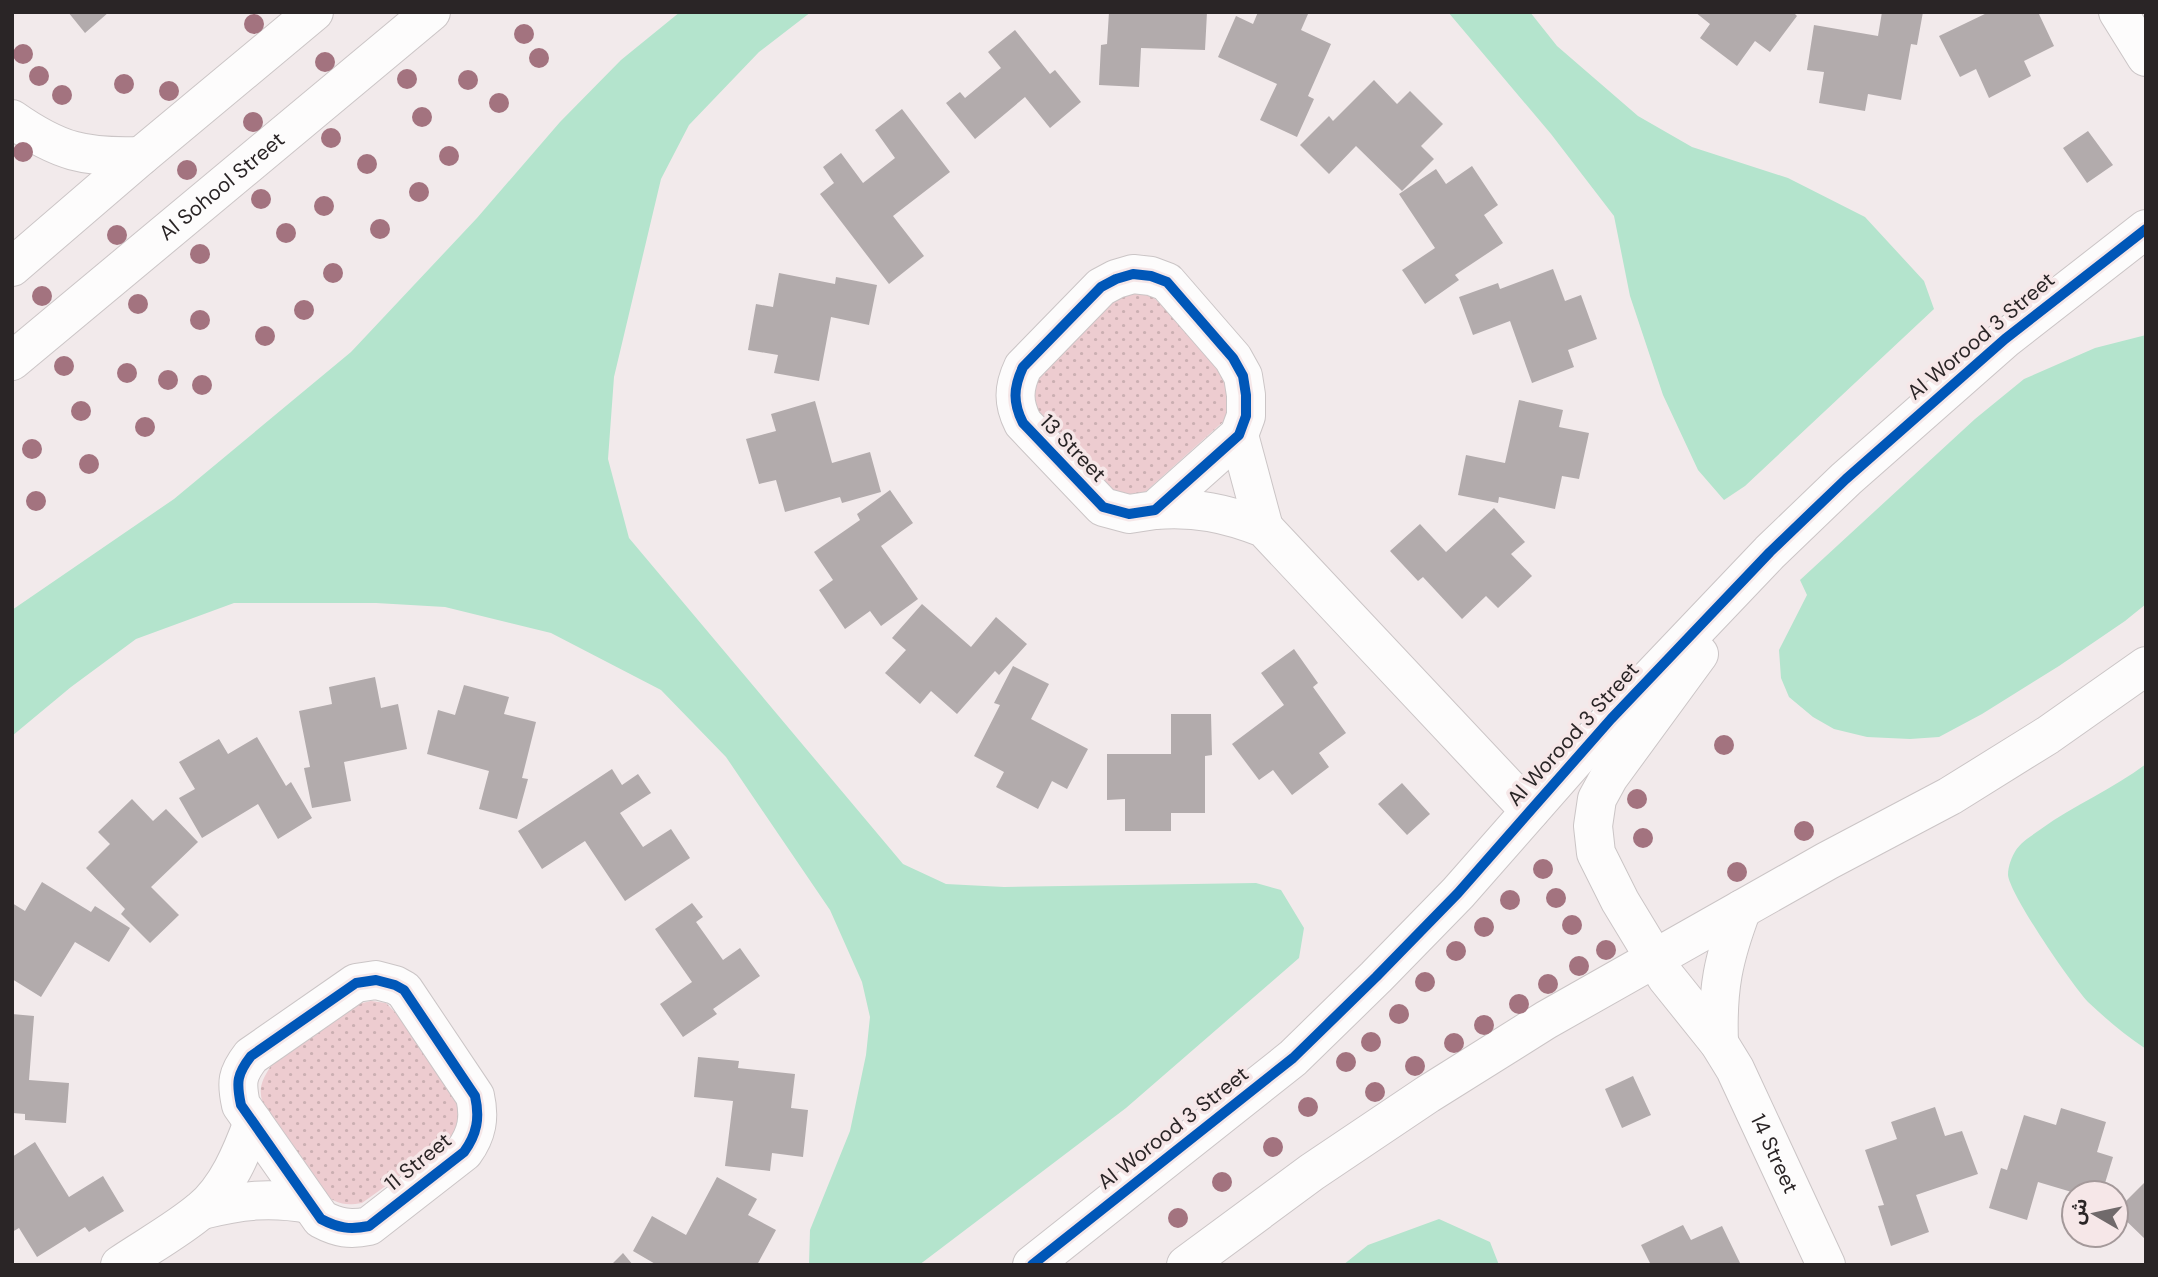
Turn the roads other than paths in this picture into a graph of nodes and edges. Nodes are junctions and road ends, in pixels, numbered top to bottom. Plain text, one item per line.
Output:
1 (314, 12) edge
2 (431, 12) edge
3 (2118, 12) edge
4 (2146, 57) edge
5 (12, 119) edge
6 (141, 156) junction
7 (2146, 229) edge
8 (12, 267) edge
9 (12, 360) edge
10 (1239, 435) junction
11 (1155, 510) junction
12 (1264, 528) junction
13 (1770, 552) junction
14 (2146, 666) edge
15 (1530, 811) junction
16 (1742, 909) junction
17 (1654, 958) junction
18 (1719, 1043) junction
19 (253, 1122) junction
20 (310, 1204) junction
21 (202, 1210) junction
22 (120, 1265) edge
23 (1032, 1265) edge
24 (1186, 1265) edge
25 (1826, 1265) edge

1 - 6 street
2 - 9 street, Al Sohool Street
3 - 4 street
5 - 6 street
6 - 8 street
7 - 13 street, Al Worood 3 Street
10 - 11 street
10 - 11 street, 13 Street
10 - 12 street, 13 Street
11 - 12 street, 13 Street
12 - 15 street, 13 Street
13 - 15 street, Al Worood 3 Street
13 - 17 street, 14 Street
14 - 16 street
15 - 23 street, Al Worood 3 Street
16 - 17 street
16 - 18 street, 14 Street
17 - 18 street, 14 Street
17 - 24 street
18 - 25 street, 14 Street
19 - 20 street, 11 Street
19 - 20 street, 11 Street
19 - 21 street
20 - 21 street
21 - 22 street

